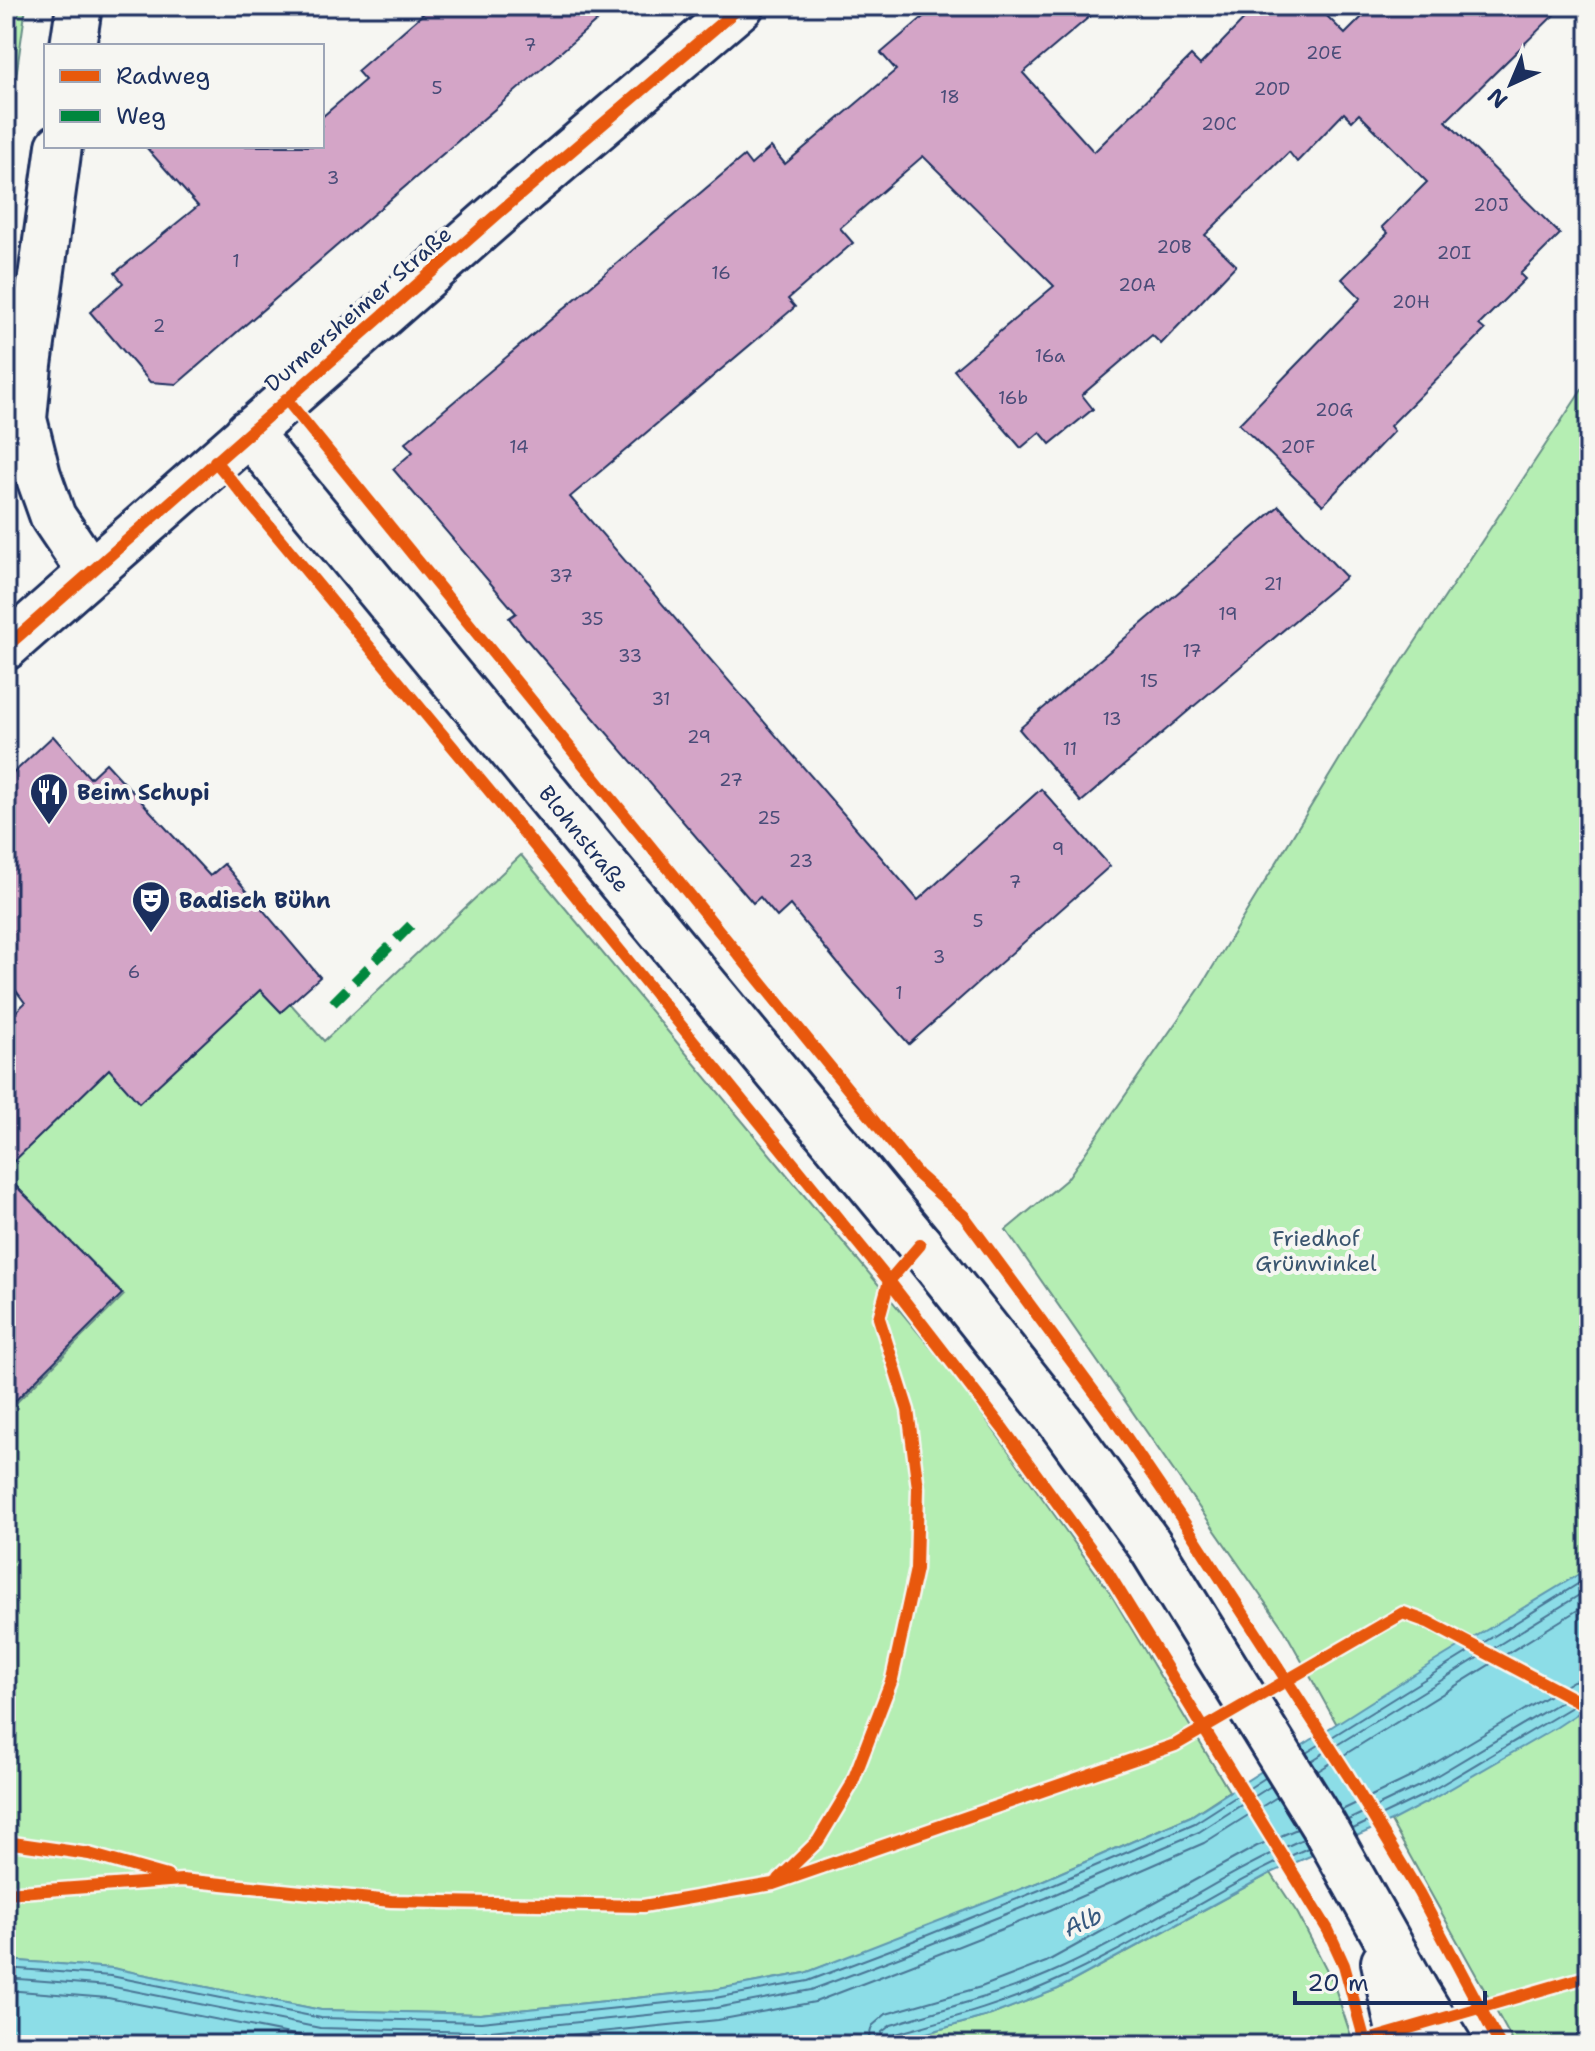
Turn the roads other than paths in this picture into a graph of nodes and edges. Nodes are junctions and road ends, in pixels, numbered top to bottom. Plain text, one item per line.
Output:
1 (79, 6) edge
2 (741, 6) edge
3 (73, 44) edge
4 (59, 148) edge
5 (248, 432) junction
6 (90, 572) junction
7 (6, 647) edge
8 (1366, 1898) junction
9 (1402, 2045) edge
10 (1449, 2045) edge

1 - 3 street
2 - 5 street, Durmersheimer Straße
4 - 6 street
5 - 6 street, Durmersheimer Straße
5 - 8 street, Blohnstraße
6 - 7 street, Durmersheimer Straße
8 - 9 street
8 - 10 street

